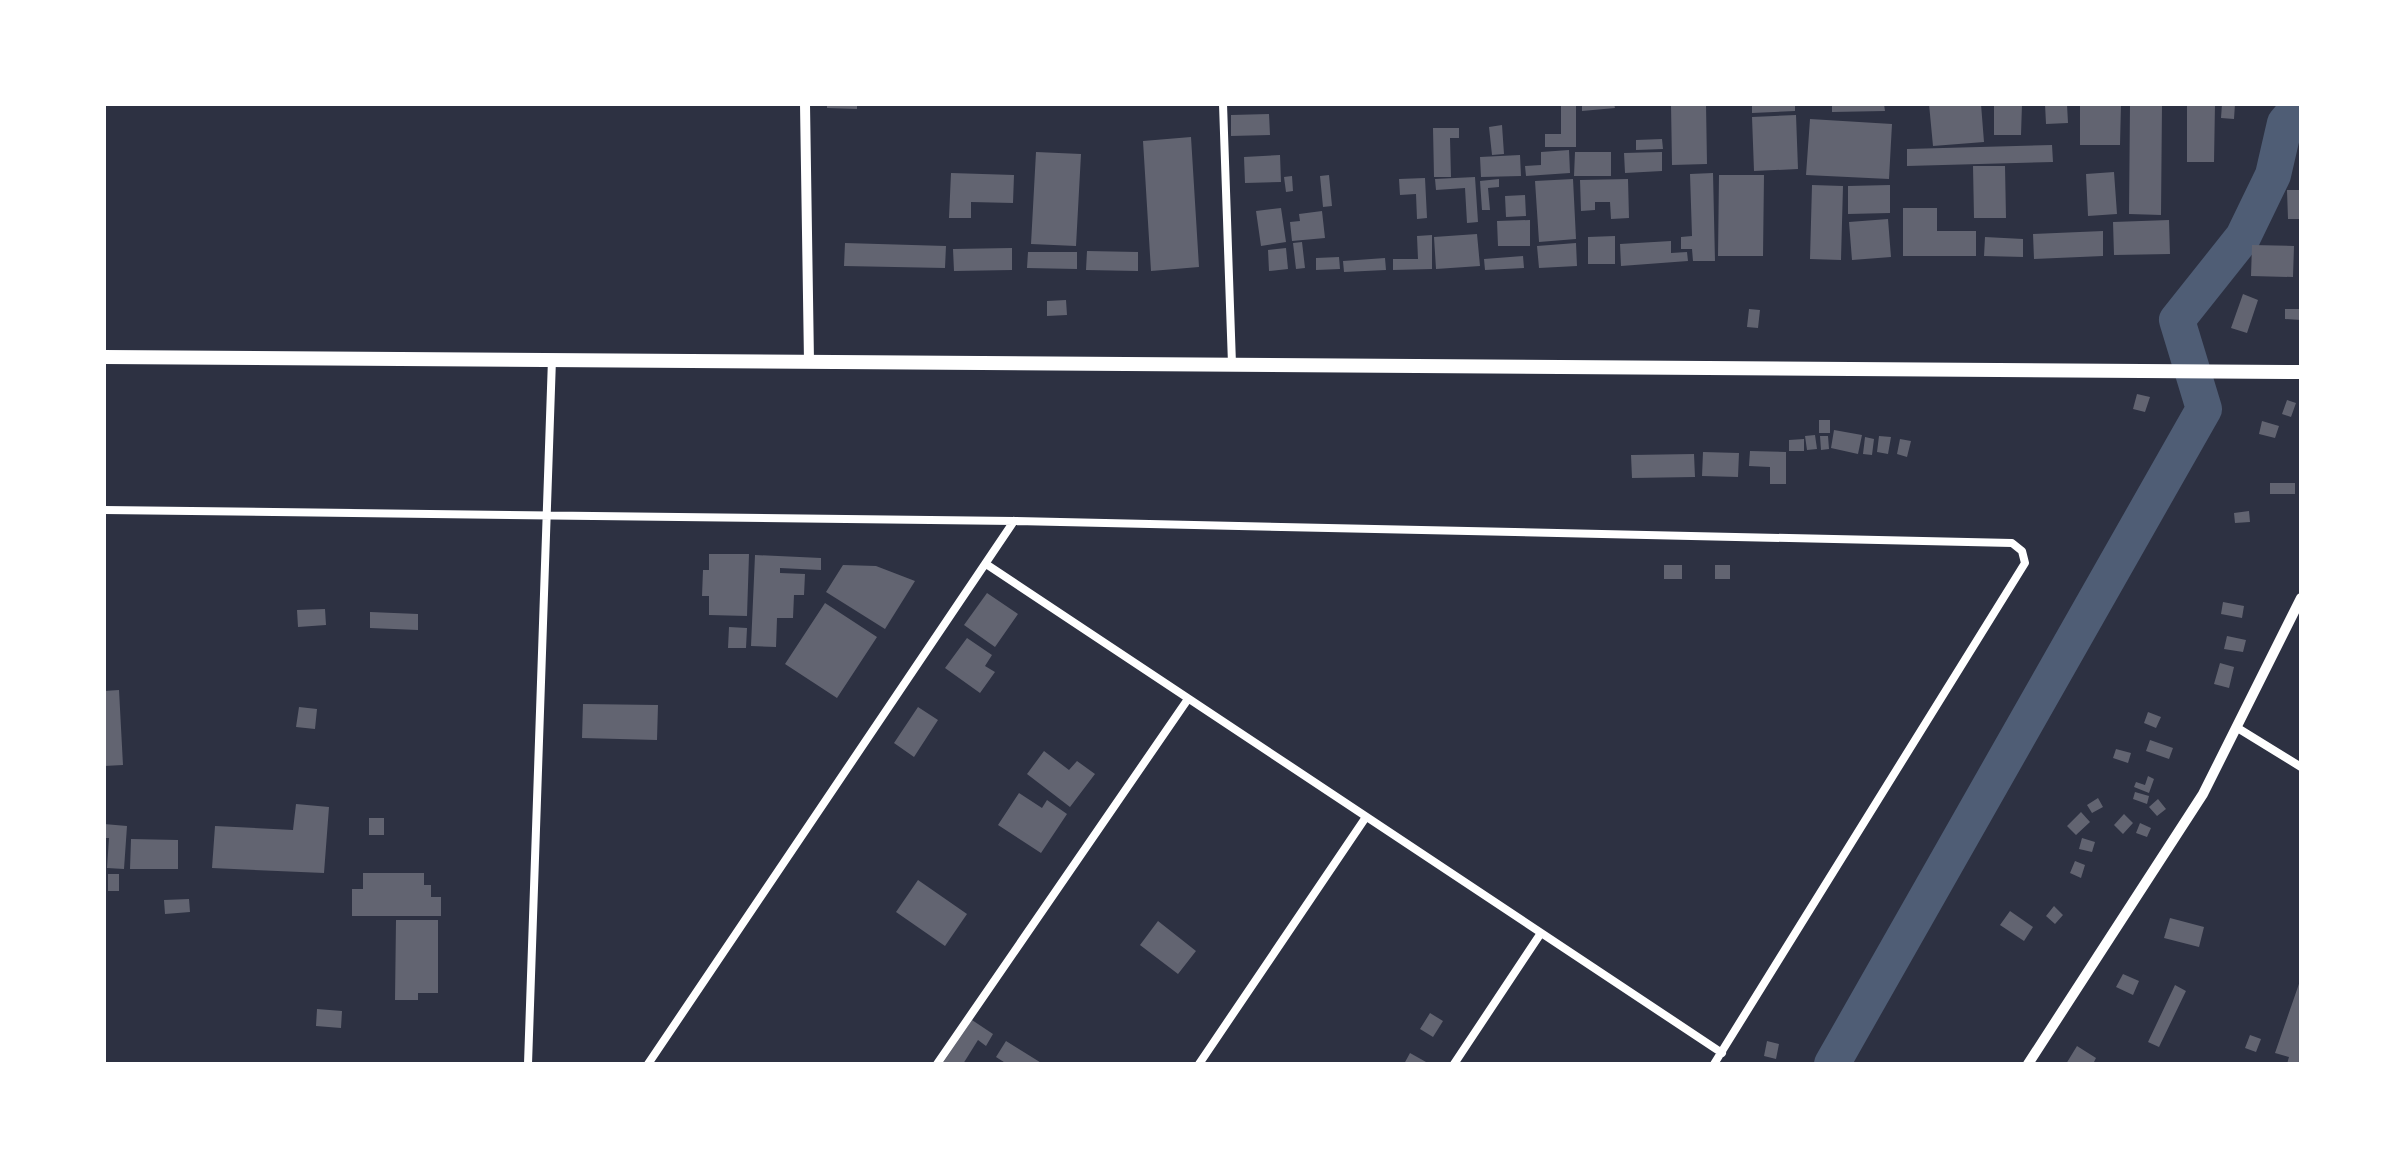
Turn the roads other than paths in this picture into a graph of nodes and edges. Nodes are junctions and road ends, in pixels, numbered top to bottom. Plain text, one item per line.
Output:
1 (805, 104) edge
2 (1223, 104) edge
3 (104, 357) edge
4 (552, 359) junction
5 (809, 361) junction
6 (1232, 364) junction
7 (2301, 372) edge
8 (104, 510) edge
9 (547, 515) junction
10 (1014, 521) junction
11 (986, 564) junction
12 (2301, 598) edge
13 (1188, 699) junction
14 (2236, 727) junction
15 (2301, 767) edge
16 (1366, 817) junction
17 (1541, 933) junction
18 (1722, 1053) junction
19 (528, 1064) edge
20 (648, 1064) edge
21 (937, 1064) edge
22 (1199, 1064) edge
23 (1454, 1064) edge
24 (1714, 1064) edge
25 (2028, 1064) edge

1 - 5 street
2 - 6 street
3 - 4 highway
4 - 5 highway
4 - 9 street
5 - 6 highway
6 - 7 highway
8 - 9 street
9 - 10 street
9 - 19 street
10 - 11 street
10 - 18 street
11 - 13 street
11 - 20 street
12 - 14 street
13 - 16 street
13 - 21 street
14 - 15 street
14 - 25 street
16 - 17 street
16 - 22 street
17 - 18 street
17 - 23 street
18 - 24 street

